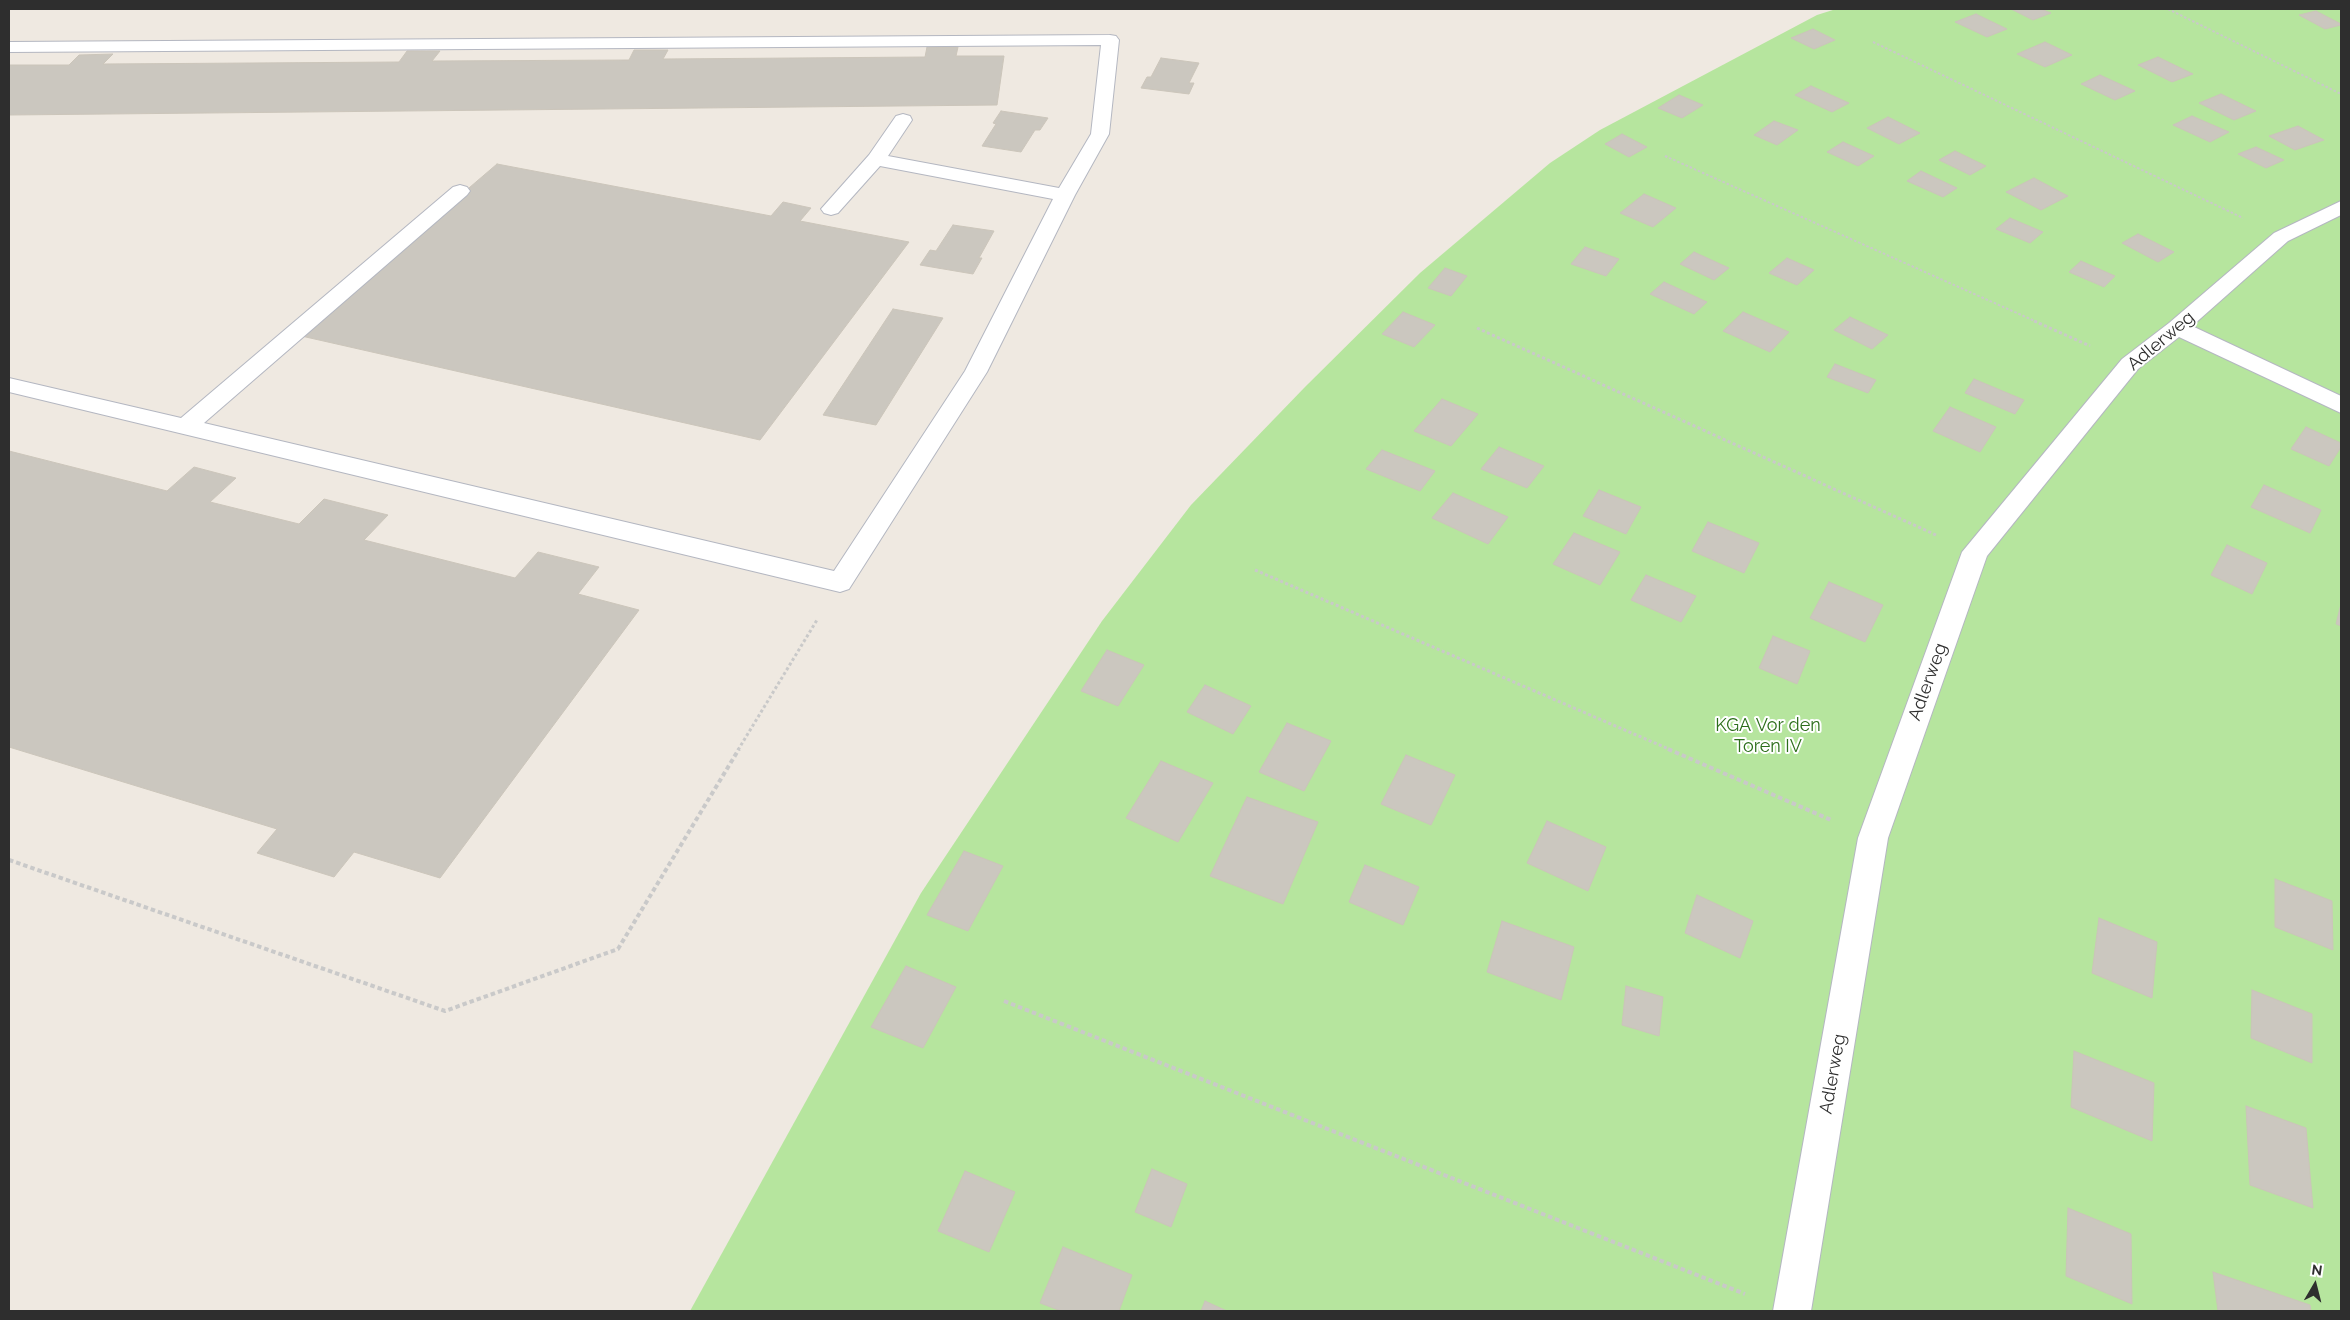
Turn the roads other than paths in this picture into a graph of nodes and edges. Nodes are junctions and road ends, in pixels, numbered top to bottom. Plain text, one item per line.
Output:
1 (9, 47) edge
2 (903, 120) dead end
3 (876, 159) junction
4 (460, 191) dead end
5 (1065, 195) junction
6 (2341, 207) edge
7 (831, 209) dead end
8 (2177, 328) junction
9 (9, 385) edge
10 (2341, 405) edge
11 (185, 427) junction
12 (1792, 1311) edge

1 - 5 lane
2 - 3 lane
3 - 5 lane
3 - 7 lane
4 - 11 lane
5 - 11 lane
6 - 8 lane, Adlerweg
8 - 10 lane
8 - 12 lane, Adlerweg
9 - 11 lane

